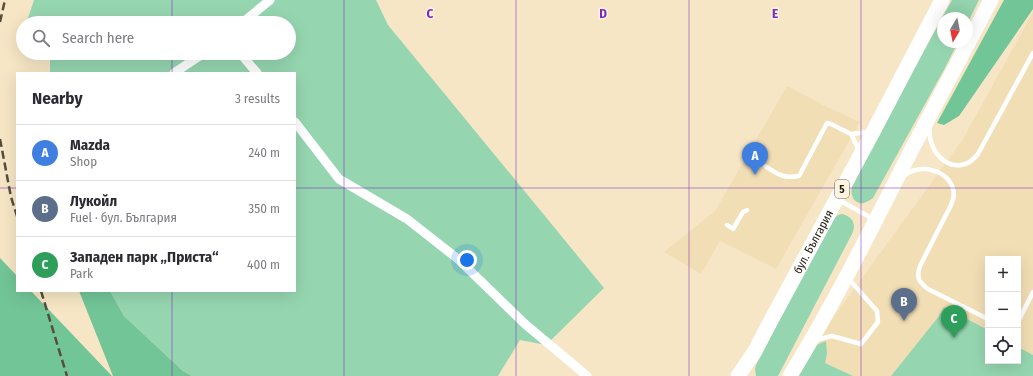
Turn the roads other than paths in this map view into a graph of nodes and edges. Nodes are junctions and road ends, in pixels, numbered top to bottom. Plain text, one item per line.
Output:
1 (270, 0) edge
2 (942, 0) edge
3 (991, 0) edge
4 (251, 16) edge
5 (1033, 53) edge
6 (194, 60) edge
7 (246, 60) edge
8 (176, 72) edge
9 (256, 72) edge
10 (936, 103) junction
11 (296, 123) edge
12 (874, 130) junction
13 (851, 134) junction
14 (860, 156) junction
15 (765, 166) dead end
16 (889, 195) junction
17 (837, 199) junction
18 (747, 210) dead end
19 (876, 221) junction
20 (727, 226) dead end
21 (847, 276) junction
22 (1033, 292) edge
23 (1021, 316) edge
24 (985, 317) edge
25 (810, 342) junction
26 (755, 351) junction
27 (587, 376) edge
28 (738, 376) edge
29 (752, 376) edge
30 (790, 376) edge

1 - 4 street
2 - 12 highway, бул. България / 5
3 - 10 highway
5 - 10 lane
6 - 8 street
7 - 9 street
10 - 16 highway
11 - 27 street
12 - 13 lane
12 - 14 highway, бул. България / 5
13 - 14 lane
13 - 15 lane
14 - 17 highway, бул. България / 5
16 - 19 highway
16 - 24 lane
17 - 19 lane
17 - 26 highway, бул. България / 5
18 - 20 lane
19 - 21 highway
21 - 25 highway
21 - 25 lane
22 - 23 lane
25 - 30 highway
26 - 28 highway, бул. България / 5
26 - 29 highway

